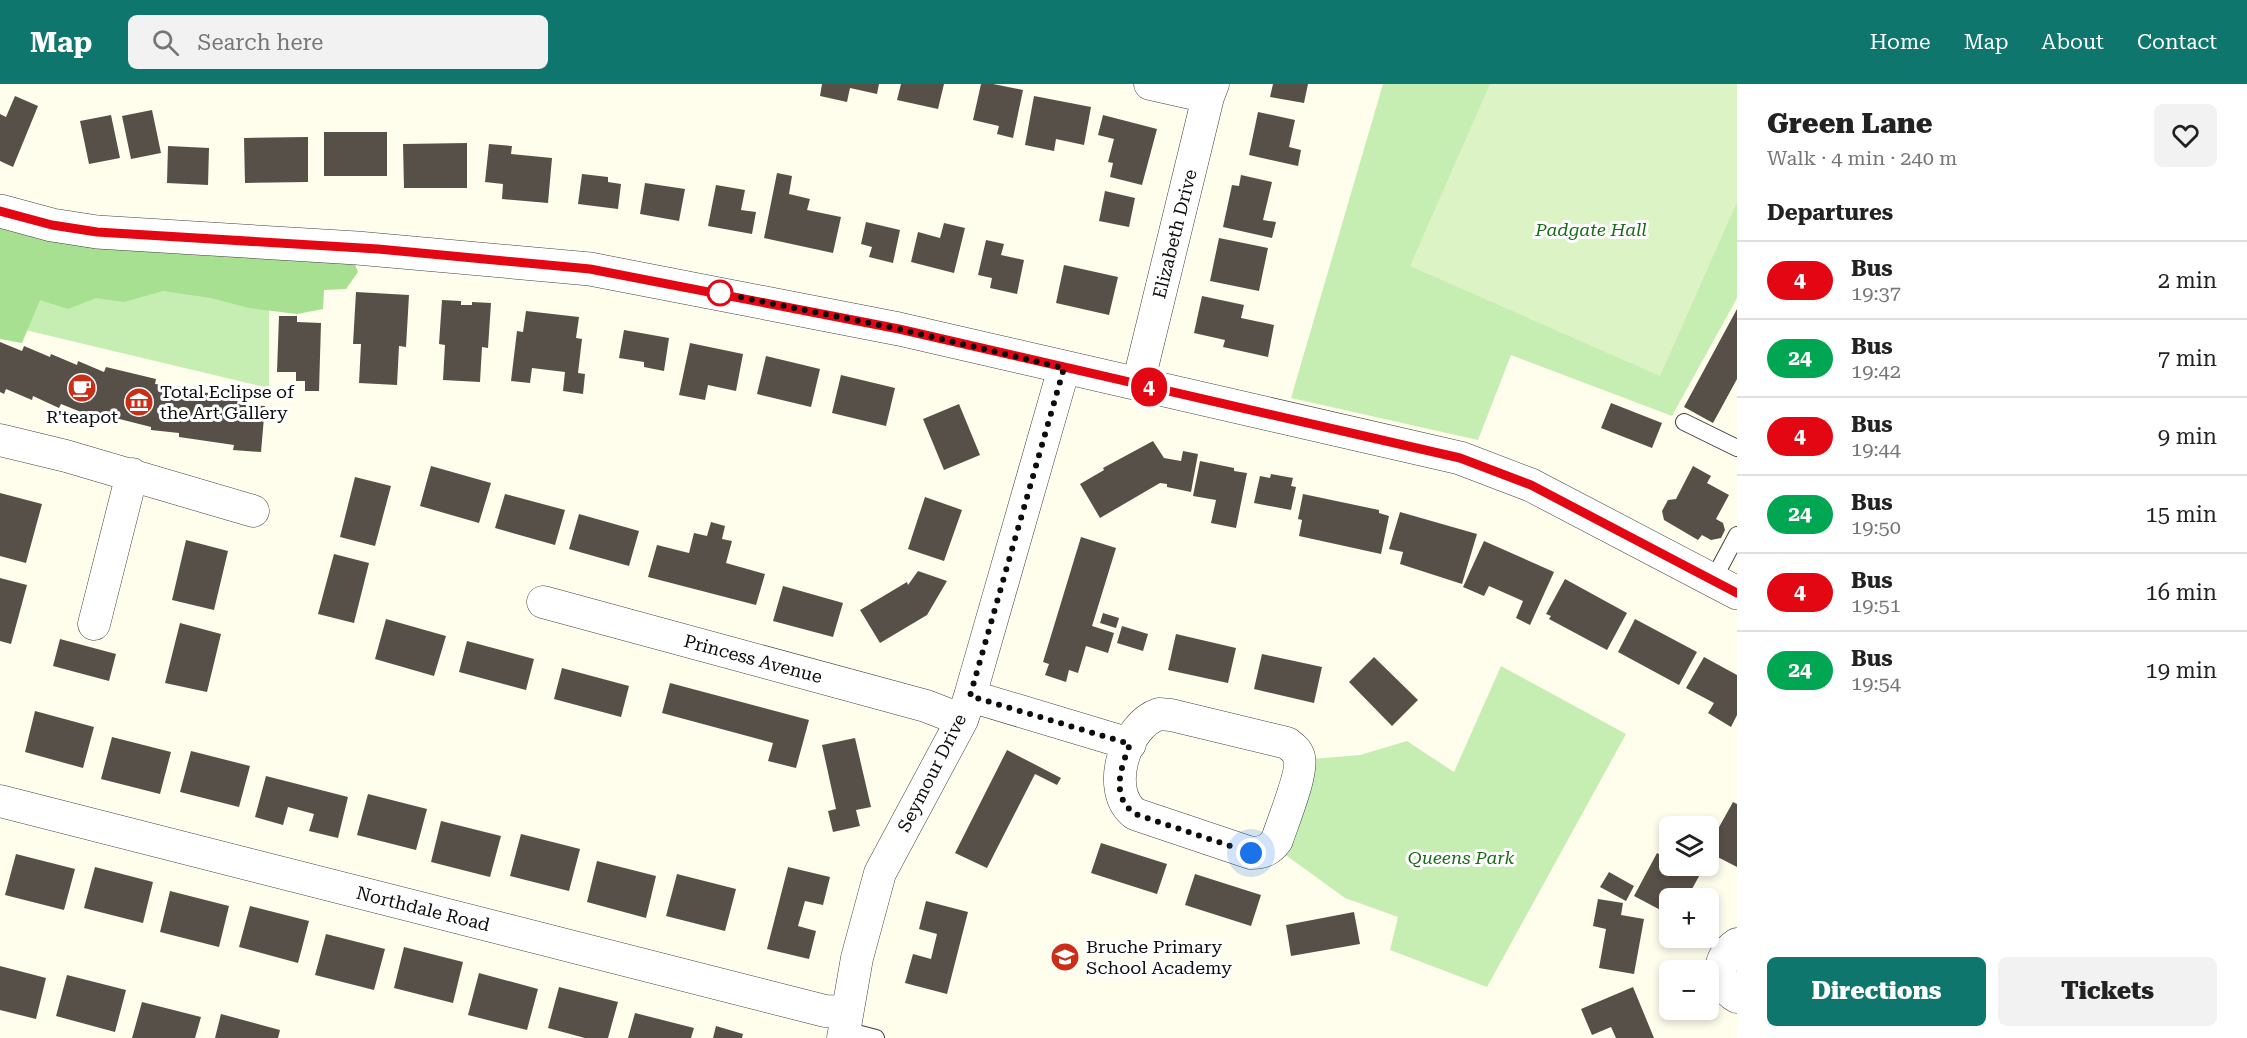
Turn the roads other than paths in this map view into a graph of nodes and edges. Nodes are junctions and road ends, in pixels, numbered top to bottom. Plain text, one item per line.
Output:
1 (1150, 84) edge
2 (1211, 90) edge
3 (0, 211) edge
4 (1064, 368) junction
5 (1138, 384) junction
6 (1684, 422) dead end
7 (0, 440) edge
8 (1737, 448) edge
9 (132, 474) junction
10 (253, 511) dead end
11 (1737, 535) edge
12 (1725, 587) edge
13 (543, 602) dead end
14 (94, 624) dead end
15 (966, 708) junction
16 (1130, 744) junction
17 (0, 801) edge
18 (1737, 944) edge
19 (1737, 997) edge
20 (845, 1027) edge
21 (876, 1038) edge

1 - 2 street
2 - 5 street, Elizabeth Drive
3 - 4 street
4 - 5 street
4 - 15 street, Seymour Drive
5 - 12 street
6 - 8 lane
7 - 9 street
9 - 10 street
9 - 14 street
11 - 12 lane
13 - 15 street, Princess Avenue
15 - 16 street, Princess Avenue
15 - 20 street, Seymour Drive
16 - 16 street
17 - 20 street, Northdale Road
18 - 19 street
20 - 21 lane

